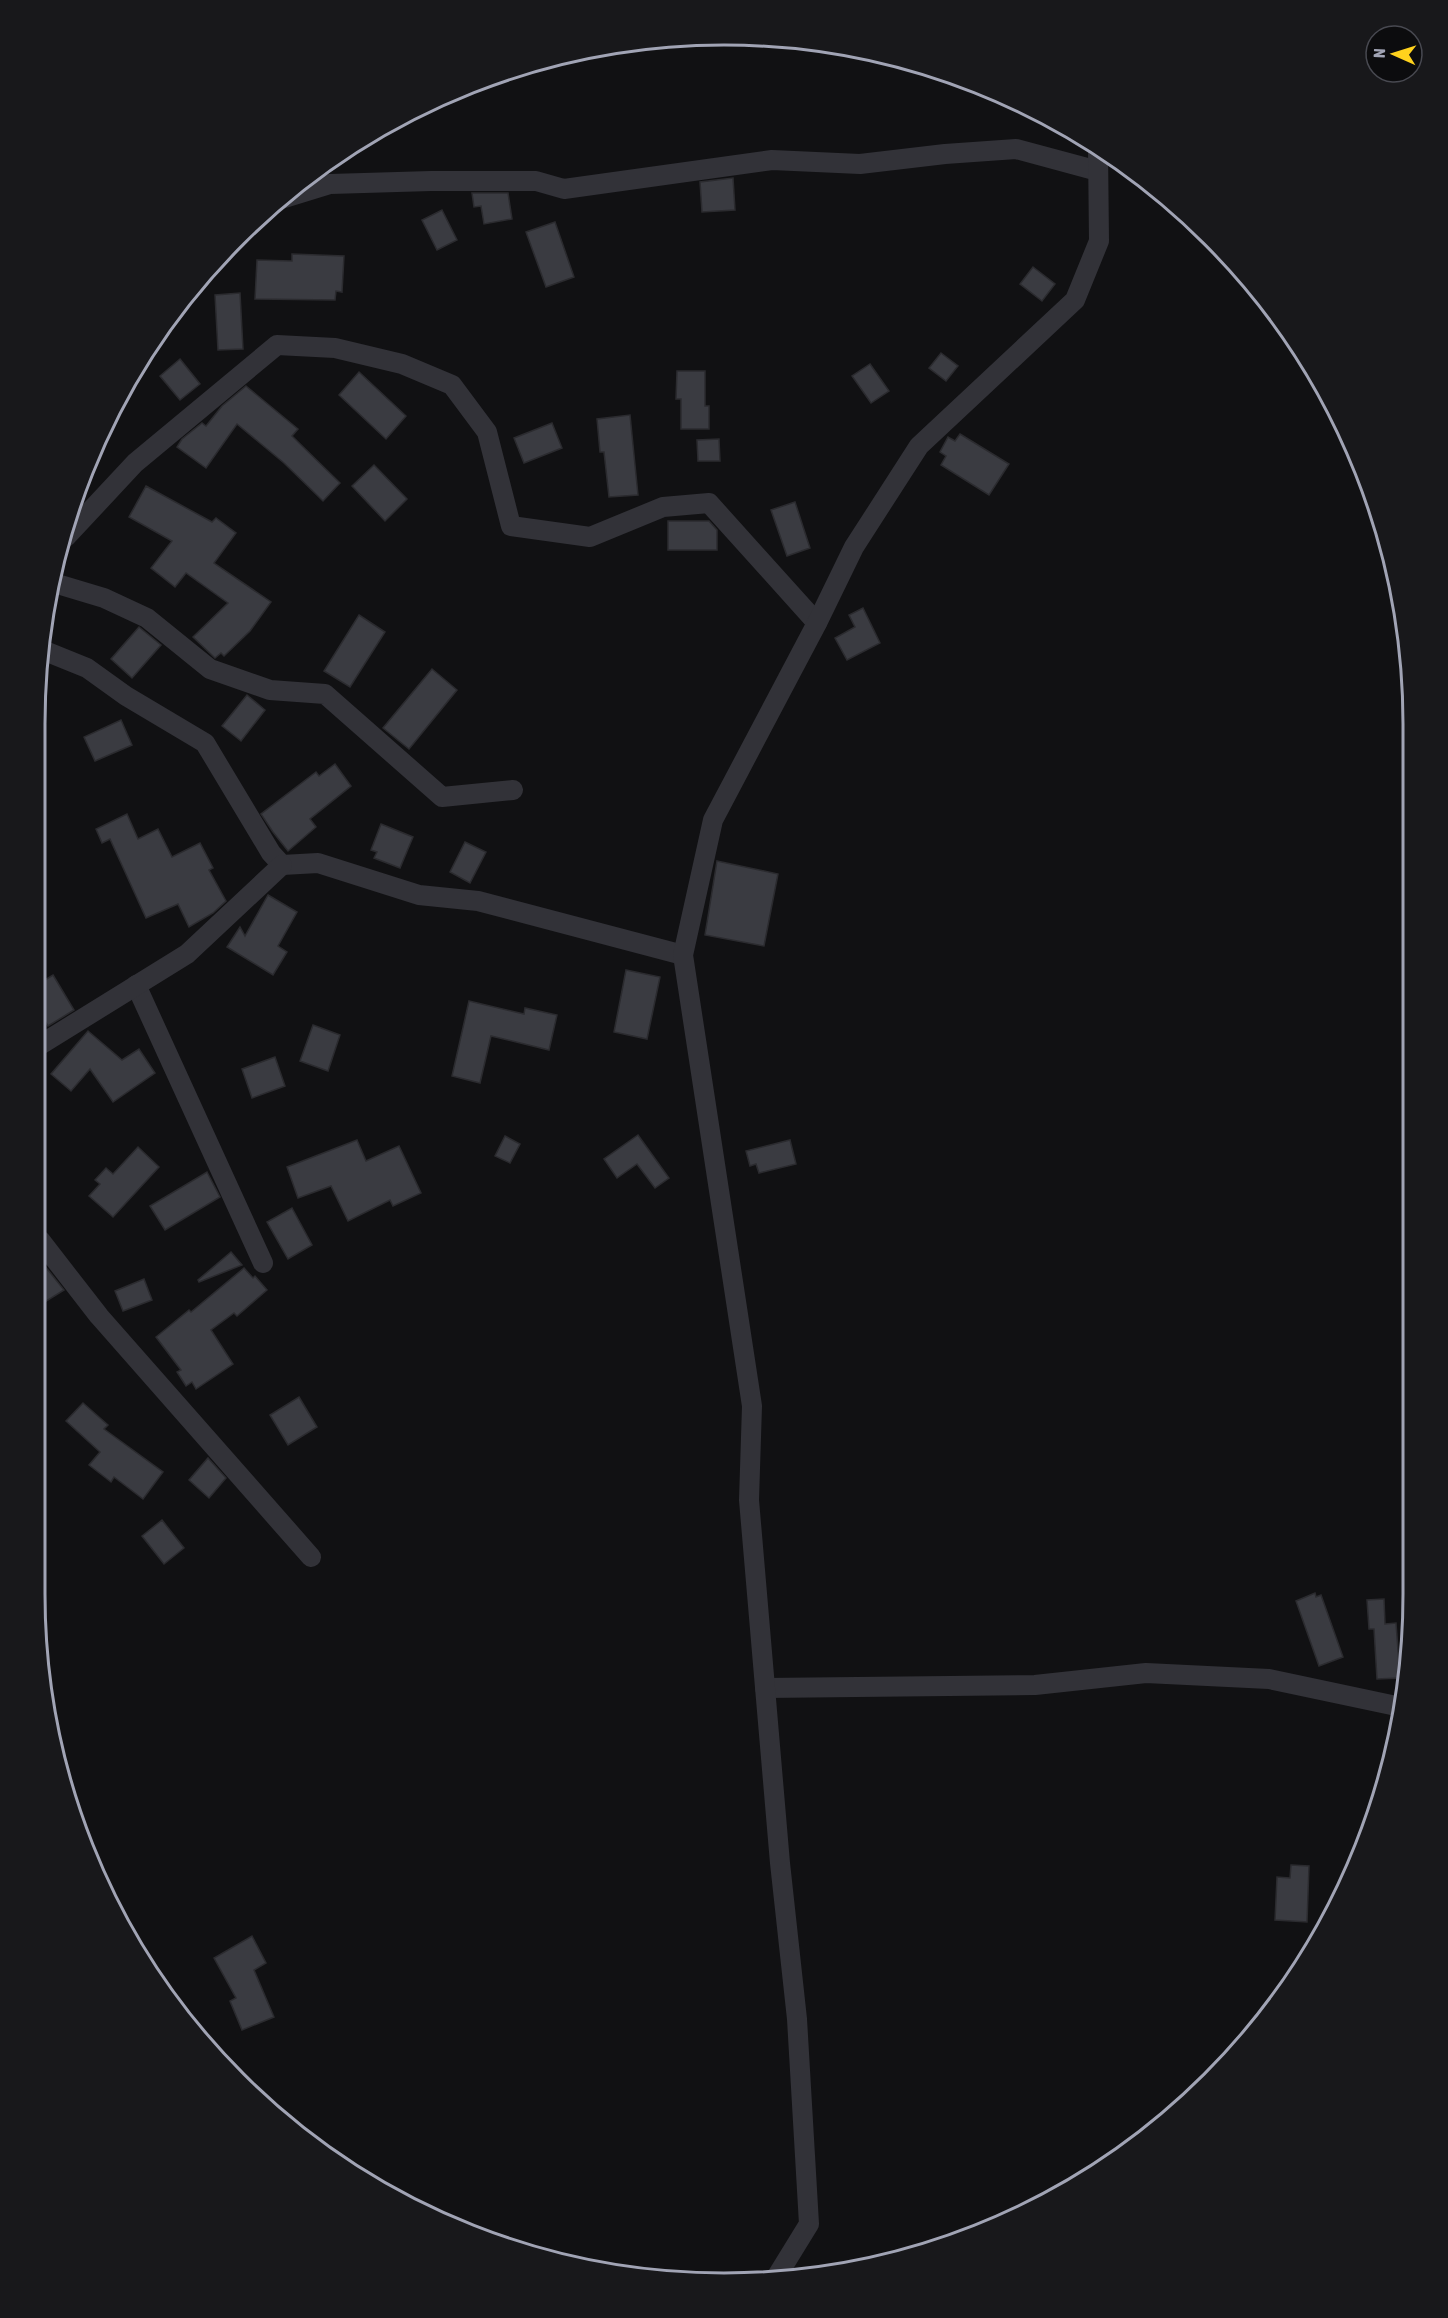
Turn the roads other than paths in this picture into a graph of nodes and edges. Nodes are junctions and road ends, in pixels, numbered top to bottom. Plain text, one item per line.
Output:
1 (1098, 157) edge
2 (1098, 171) junction
3 (302, 193) edge
4 (74, 528) edge
5 (60, 585) edge
6 (817, 623) junction
7 (49, 653) edge
8 (513, 790) dead end
9 (282, 865) junction
10 (683, 955) junction
11 (136, 985) junction
12 (45, 1042) edge
13 (45, 1246) edge
14 (263, 1263) dead end
15 (311, 1557) dead end
16 (765, 1688) junction
17 (1393, 1705) edge
18 (780, 2271) edge

1 - 2 street
2 - 3 street
2 - 6 street
4 - 6 street
5 - 8 street
6 - 10 street
7 - 9 street
9 - 10 street
9 - 11 street
10 - 16 street
11 - 12 street
11 - 14 street
13 - 15 street
16 - 17 street
16 - 18 street

